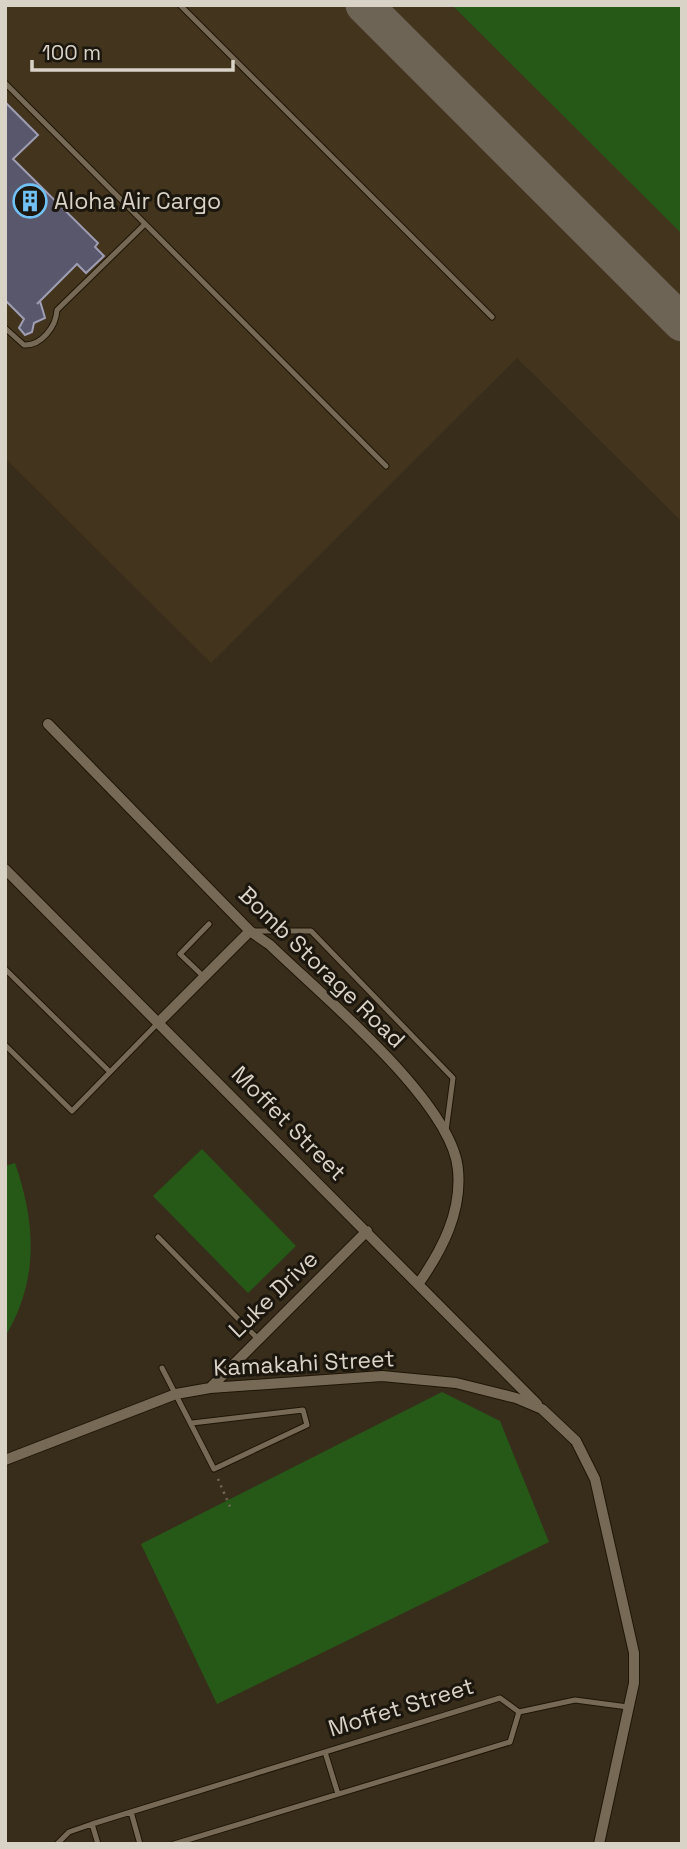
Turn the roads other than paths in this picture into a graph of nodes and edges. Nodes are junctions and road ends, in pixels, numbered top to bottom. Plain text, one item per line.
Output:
1 (180, 5) edge
2 (5, 83) edge
3 (145, 224) junction
4 (492, 317) dead end
5 (5, 328) edge
6 (386, 466) dead end
7 (48, 724) dead end
8 (5, 869) edge
9 (209, 924) dead end
10 (250, 931) junction
11 (5, 969) edge
12 (204, 977) junction
13 (159, 1022) junction
14 (5, 1045) edge
15 (110, 1072) junction
16 (446, 1131) junction
17 (367, 1231) junction
18 (158, 1237) dead end
19 (419, 1283) junction
20 (257, 1338) junction
21 (162, 1368) dead end
22 (210, 1388) junction
23 (176, 1394) junction
24 (542, 1409) junction
25 (192, 1423) junction
26 (5, 1460) edge
27 (628, 1707) junction
28 (519, 1712) junction
29 (325, 1752) junction
30 (338, 1794) junction
31 (131, 1812) junction
32 (92, 1824) junction
33 (57, 1844) edge
34 (97, 1844) edge
35 (140, 1844) edge
36 (174, 1844) edge
37 (599, 1844) edge

1 - 4 lane
2 - 3 lane
3 - 5 lane
3 - 6 lane
7 - 10 street, Bomb Storage Road
8 - 13 street, Moffet Street
9 - 12 lane
10 - 12 street
10 - 16 street, Bomb Storage Road
10 - 16 lane
11 - 15 lane
12 - 13 street
13 - 15 lane
13 - 17 street, Moffet Street
14 - 15 lane
16 - 19 street, Bomb Storage Road
17 - 19 street, Moffet Street
17 - 20 street, Luke Drive
18 - 20 lane
19 - 24 street, Moffet Street
20 - 22 street, Luke Drive
21 - 23 lane
22 - 23 street, Kamakahi Street
22 - 24 street, Kamakahi Street
23 - 25 lane
23 - 26 street, Kamakahi Street
24 - 27 street, Kamakahi Street
25 - 25 lane
27 - 28 lane
27 - 37 street
28 - 29 lane, Moffet Street
28 - 30 lane
29 - 30 lane
29 - 31 lane, Moffet Street
30 - 36 lane
31 - 32 lane, Moffet Street
31 - 35 lane
32 - 33 lane, Moffet Street
32 - 34 lane

